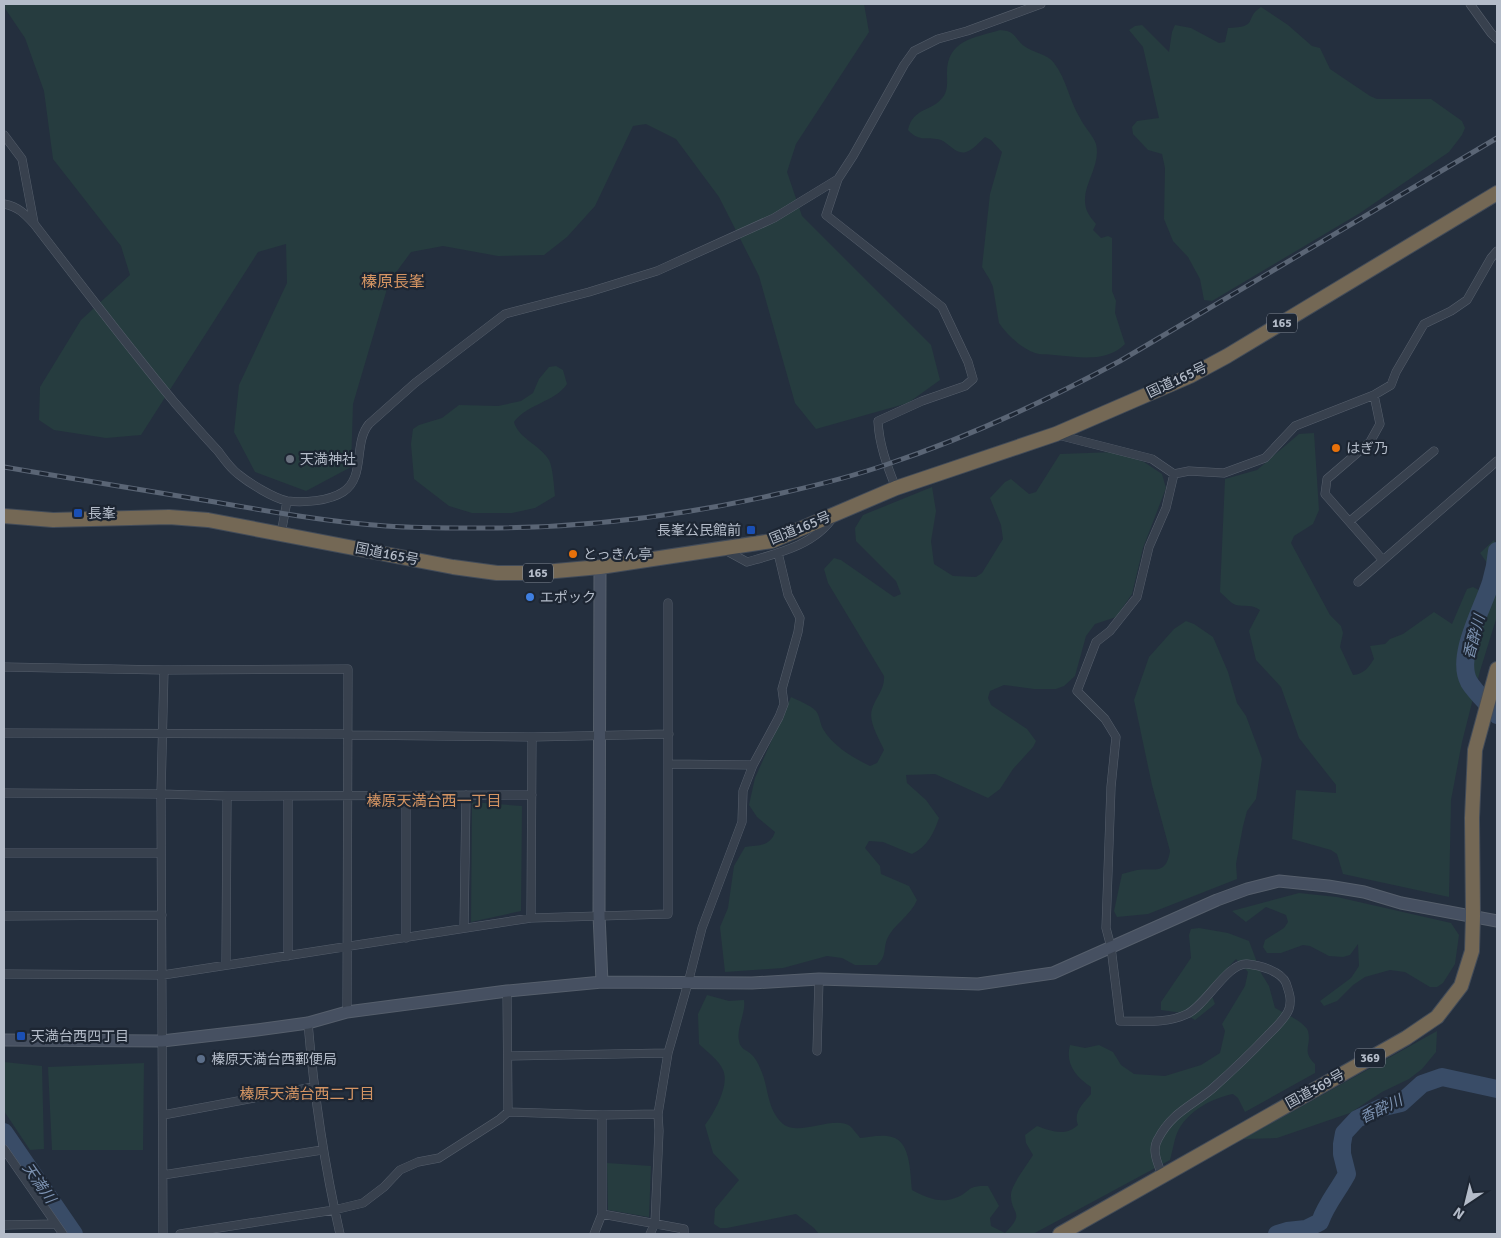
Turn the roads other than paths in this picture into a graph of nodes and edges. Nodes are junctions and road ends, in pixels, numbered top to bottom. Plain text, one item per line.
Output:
1 (1041, 4) edge
2 (1470, 4) edge
3 (1497, 39) edge
4 (4, 135) edge
5 (838, 179) junction
6 (1497, 193) edge
7 (4, 204) edge
8 (35, 225) junction
9 (1497, 251) edge
10 (1374, 396) junction
11 (1056, 434) junction
12 (1434, 451) dead end
13 (1497, 461) edge
14 (1174, 474) junction
15 (896, 488) junction
16 (286, 501) junction
17 (835, 514) junction
18 (4, 516) edge
19 (1350, 521) junction
20 (281, 534) junction
21 (722, 549) junction
22 (778, 553) junction
23 (1382, 559) junction
24 (600, 567) junction
25 (1358, 582) dead end
26 (668, 603) dead end
27 (4, 667) edge
28 (1497, 669) edge
29 (164, 670) junction
30 (4, 733) edge
31 (163, 733) junction
32 (349, 734) junction
33 (668, 734) junction
34 (599, 735) junction
35 (532, 736) junction
36 (668, 764) junction
37 (753, 764) junction
38 (4, 793) edge
39 (161, 794) junction
40 (466, 795) junction
41 (532, 795) junction
42 (227, 796) junction
43 (288, 796) junction
44 (348, 796) junction
45 (406, 796) junction
46 (4, 852) edge
47 (161, 853) junction
48 (162, 915) junction
49 (599, 915) junction
50 (4, 916) edge
51 (1473, 916) junction
52 (532, 918) junction
53 (1497, 921) edge
54 (464, 928) junction
55 (406, 938) junction
56 (348, 947) junction
57 (1111, 947) junction
58 (288, 956) junction
59 (226, 964) junction
60 (4, 974) edge
61 (163, 975) junction
62 (819, 979) junction
63 (602, 982) junction
64 (688, 983) junction
65 (507, 991) junction
66 (348, 1012) junction
67 (308, 1023) junction
68 (4, 1040) edge
69 (162, 1041) junction
70 (817, 1051) dead end
71 (668, 1053) junction
72 (508, 1056) junction
73 (314, 1087) junction
74 (508, 1112) junction
75 (658, 1114) junction
76 (162, 1115) junction
77 (602, 1115) junction
78 (4, 1149) edge
79 (322, 1150) junction
80 (4, 1164) edge
81 (14, 1164) junction
82 (163, 1175) junction
83 (1162, 1175) junction
84 (334, 1210) junction
85 (602, 1214) junction
86 (655, 1223) junction
87 (56, 1224) junction
88 (4, 1225) edge
89 (63, 1234) edge
90 (163, 1234) edge
91 (180, 1234) edge
92 (340, 1234) edge
93 (594, 1234) edge
94 (650, 1234) edge
95 (684, 1234) edge
96 (1060, 1234) edge

1 - 5 street
2 - 3 street
4 - 8 street
5 - 15 street
5 - 16 street
6 - 11 highway, 国道165号 / 165
7 - 8 street
8 - 16 street
9 - 10 street
10 - 14 street
10 - 19 street
11 - 14 street
11 - 15 highway, 国道165号 / 165
12 - 19 street
13 - 23 street
14 - 57 street
15 - 17 highway, 国道165号 / 165
16 - 20 street
17 - 21 highway, 国道165号 / 165
17 - 22 street
18 - 20 highway, 国道165号 / 165
19 - 23 street
20 - 24 highway, 国道165号 / 165
21 - 22 street
21 - 24 highway, 国道165号 / 165
22 - 37 street
23 - 25 street
24 - 34 street
26 - 33 street
27 - 29 street
28 - 51 highway, 国道369号 / 369
29 - 31 street
29 - 32 street
30 - 31 street
31 - 32 street
31 - 39 street
32 - 35 street
32 - 44 street
33 - 34 street
33 - 36 street
34 - 35 street
34 - 49 street
35 - 41 street
36 - 37 street
36 - 49 street
37 - 64 street
38 - 39 street
39 - 42 street
39 - 47 street
40 - 41 street
40 - 45 street
40 - 54 street
41 - 52 street
42 - 43 street
42 - 59 street
43 - 44 street
43 - 58 street
44 - 45 street
44 - 56 street
45 - 55 street
46 - 47 street
47 - 48 street
48 - 50 street
48 - 61 street
49 - 52 street
49 - 63 street
51 - 53 street
51 - 57 street
51 - 83 highway, 国道369号 / 369
52 - 54 street
54 - 55 street
55 - 56 street
56 - 58 street
56 - 66 street
57 - 62 street
57 - 83 street
58 - 59 street
59 - 61 street
60 - 61 street
61 - 69 street
62 - 64 street
62 - 70 street
63 - 64 street
63 - 65 street
64 - 71 street
65 - 66 street
65 - 72 street
66 - 67 street
67 - 69 street
67 - 73 street
68 - 69 street
69 - 76 street
71 - 72 street
71 - 75 street
72 - 74 street
73 - 76 street
73 - 79 street
74 - 77 street
74 - 84 street
75 - 77 street
75 - 86 street
76 - 82 street
77 - 85 street
78 - 81 street
79 - 82 street
79 - 84 street
80 - 81 street
81 - 87 street
82 - 90 street
83 - 96 highway, 国道369号 / 369
84 - 91 street
84 - 92 street
85 - 86 street
85 - 93 street
86 - 94 street
86 - 95 street
87 - 88 street
87 - 89 street

